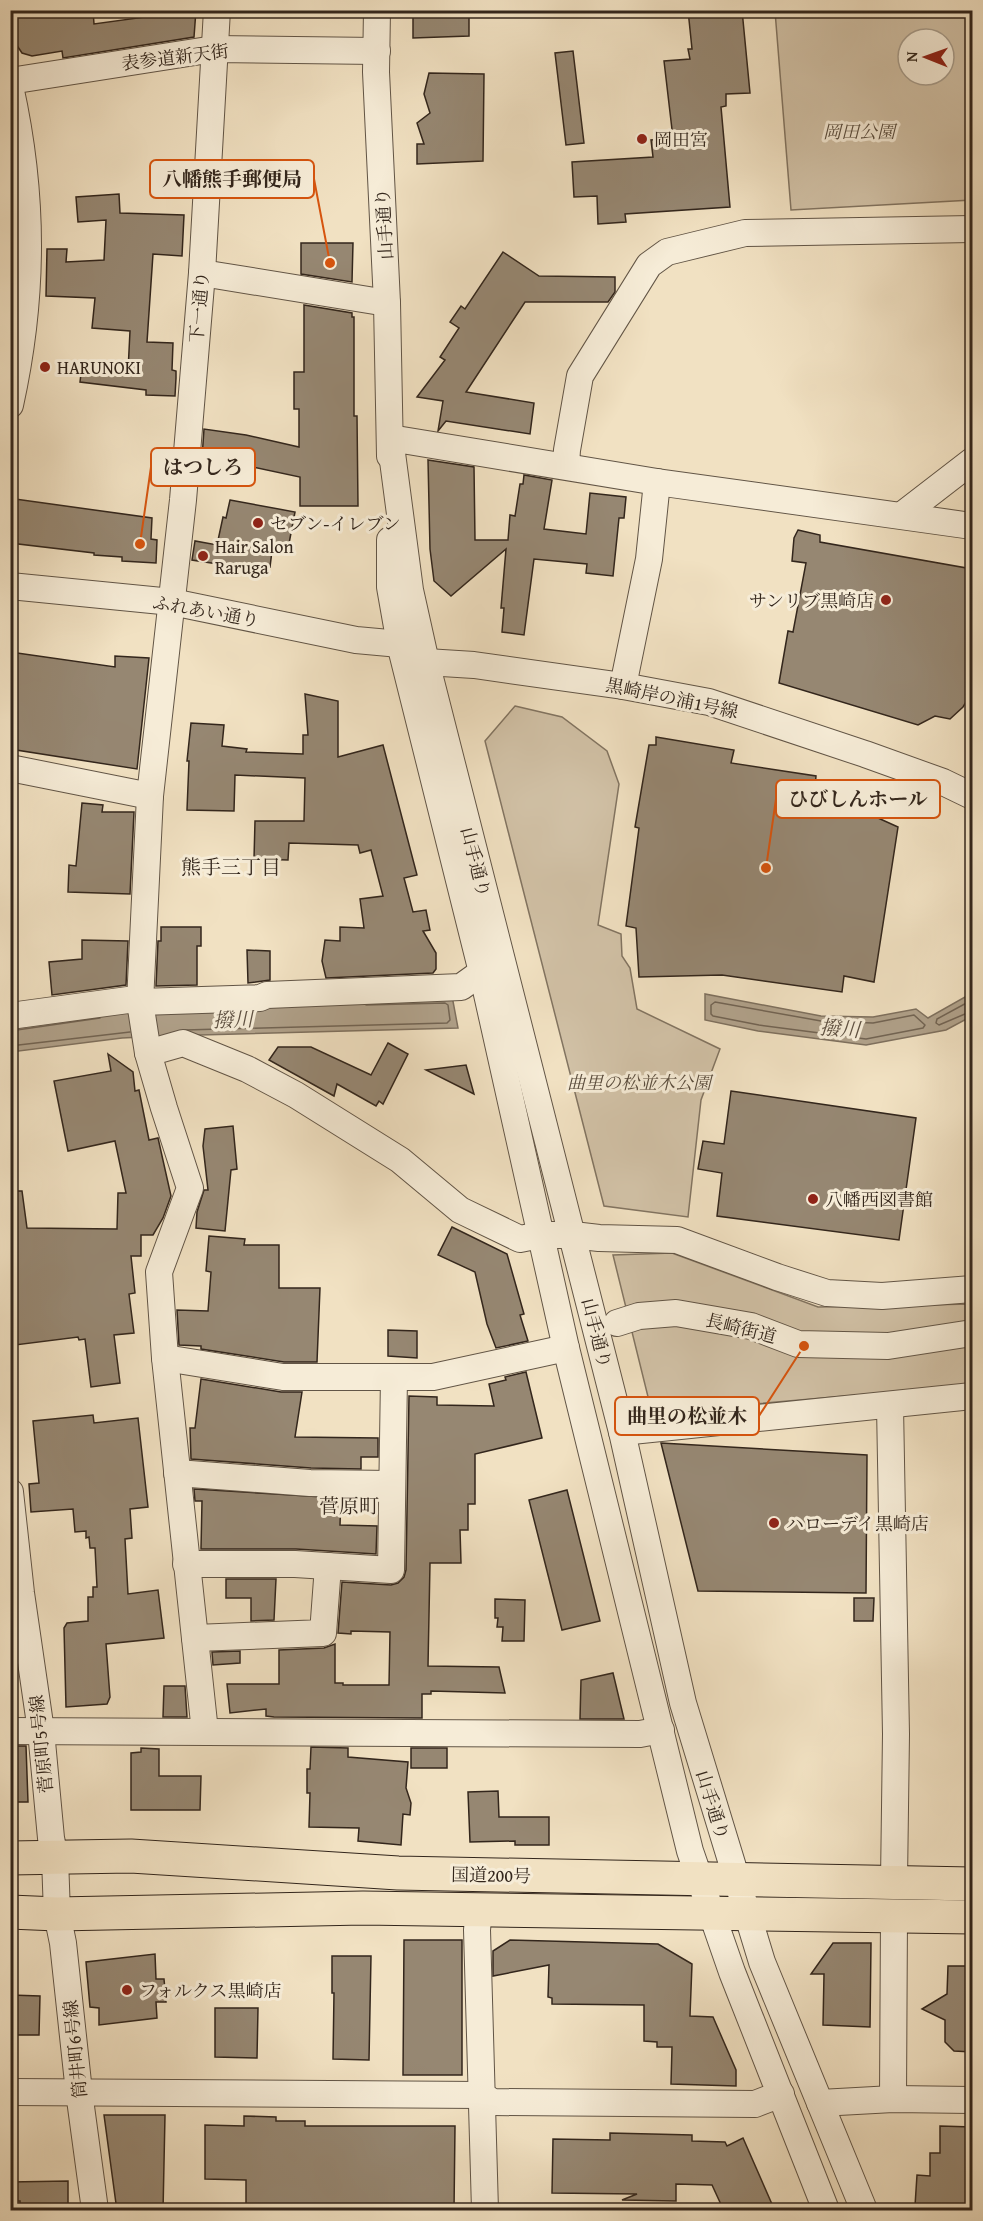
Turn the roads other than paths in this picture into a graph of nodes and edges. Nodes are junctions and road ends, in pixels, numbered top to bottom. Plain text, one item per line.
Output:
1 (217, 10) edge
2 (377, 10) edge
3 (214, 49) junction
4 (378, 51) junction
5 (10, 81) edge
6 (10, 86) edge
7 (972, 229) edge
8 (202, 273) junction
9 (387, 303) junction
10 (10, 405) edge
11 (390, 438) junction
12 (972, 461) edge
13 (566, 465) junction
14 (657, 482) junction
15 (902, 515) junction
16 (972, 526) edge
17 (10, 586) edge
18 (172, 602) junction
19 (400, 644) junction
20 (426, 662) junction
21 (623, 686) junction
22 (10, 768) edge
23 (150, 796) junction
24 (972, 796) edge
25 (482, 972) junction
26 (140, 1002) junction
27 (10, 1016) edge
28 (148, 1053) junction
29 (540, 1235) junction
30 (573, 1235) junction
31 (972, 1289) edge
32 (617, 1323) dead end
33 (972, 1333) edge
34 (566, 1348) junction
35 (165, 1358) junction
36 (394, 1377) junction
37 (972, 1396) edge
38 (890, 1406) junction
39 (622, 1432) junction
40 (177, 1473) junction
41 (392, 1484) junction
42 (10, 1492) edge
43 (186, 1564) junction
44 (328, 1566) junction
45 (16, 1593) edge
46 (195, 1638) junction
47 (661, 1730) junction
48 (10, 1731) edge
49 (41, 1731) junction
50 (205, 1732) junction
51 (10, 1858) edge
52 (699, 1880) junction
53 (737, 1880) junction
54 (894, 1881) junction
55 (972, 1884) edge
56 (56, 1887) junction
57 (479, 1908) junction
58 (10, 1912) edge
59 (711, 1913) junction
60 (749, 1913) junction
61 (894, 1915) junction
62 (972, 1917) edge
63 (10, 2092) edge
64 (79, 2092) junction
65 (781, 2094) junction
66 (481, 2095) junction
67 (893, 2099) junction
68 (972, 2100) edge
69 (820, 2103) junction
70 (95, 2211) edge
71 (485, 2211) edge
72 (826, 2211) edge
73 (864, 2211) edge

1 - 3 street, 下一通り
2 - 4 street, 山手通り
3 - 4 street, 表参道新天街
3 - 5 street, 表参道新天街
3 - 8 street, 下一通り
4 - 9 street, 山手通り
6 - 10 street
7 - 13 street
8 - 9 street
8 - 18 street, 下一通り
9 - 11 street, 山手通り
11 - 13 street
11 - 19 street, 山手通り
11 - 20 street, 山手通り
12 - 15 street
13 - 14 street
14 - 15 street
14 - 21 street
15 - 16 street
17 - 18 street, ふれあい通り
18 - 19 street, ふれあい通り
18 - 23 street, 下一通り
19 - 20 street
19 - 25 street, 山手通り
20 - 21 street, 黒崎岸の浦1号線
20 - 30 street, 山手通り
21 - 24 street, 黒崎岸の浦1号線
22 - 23 street
23 - 26 street, 下一通り
25 - 26 street
25 - 29 street, 山手通り
26 - 27 street
26 - 28 street, 下一通り
28 - 29 street
28 - 35 street, 下一通り
29 - 30 street
29 - 34 street, 山手通り
30 - 31 street
30 - 39 street, 山手通り
32 - 33 street, 長崎街道
34 - 36 street
34 - 47 street, 山手通り
35 - 36 street
35 - 40 street, 下一通り
36 - 41 street
37 - 38 street
38 - 39 street
38 - 54 street
39 - 53 street, 山手通り
40 - 41 street
40 - 43 street, 下一通り
41 - 44 street
42 - 45 street, 菅原町5号線
43 - 44 street
43 - 46 street, 下一通り
44 - 46 street
45 - 49 street, 菅原町5号線
46 - 50 street, 下一通り
47 - 50 street
47 - 52 street, 山手通り
48 - 49 street
49 - 50 street
49 - 56 street, 菅原町5号線
51 - 56 highway, 国道200号
52 - 53 highway, 国道200号
52 - 56 highway, 国道200号
52 - 59 street, 山手通り
53 - 54 highway, 国道200号
53 - 60 street, 山手通り
54 - 55 highway, 国道200号
56 - 57 highway, 国道200号
56 - 58 highway, 国道200号
56 - 64 street, 筒井町6号線
57 - 59 highway, 国道200号
57 - 66 street
59 - 60 highway, 国道200号
59 - 65 street, 山手通り
60 - 61 highway, 国道200号
60 - 69 street, 山手通り
61 - 62 highway, 国道200号
61 - 67 street
63 - 64 street
64 - 66 street
64 - 70 street, 筒井町6号線
65 - 66 street
65 - 72 street, 山手通り
66 - 71 street
67 - 68 street
67 - 69 street
69 - 73 street, 山手通り

